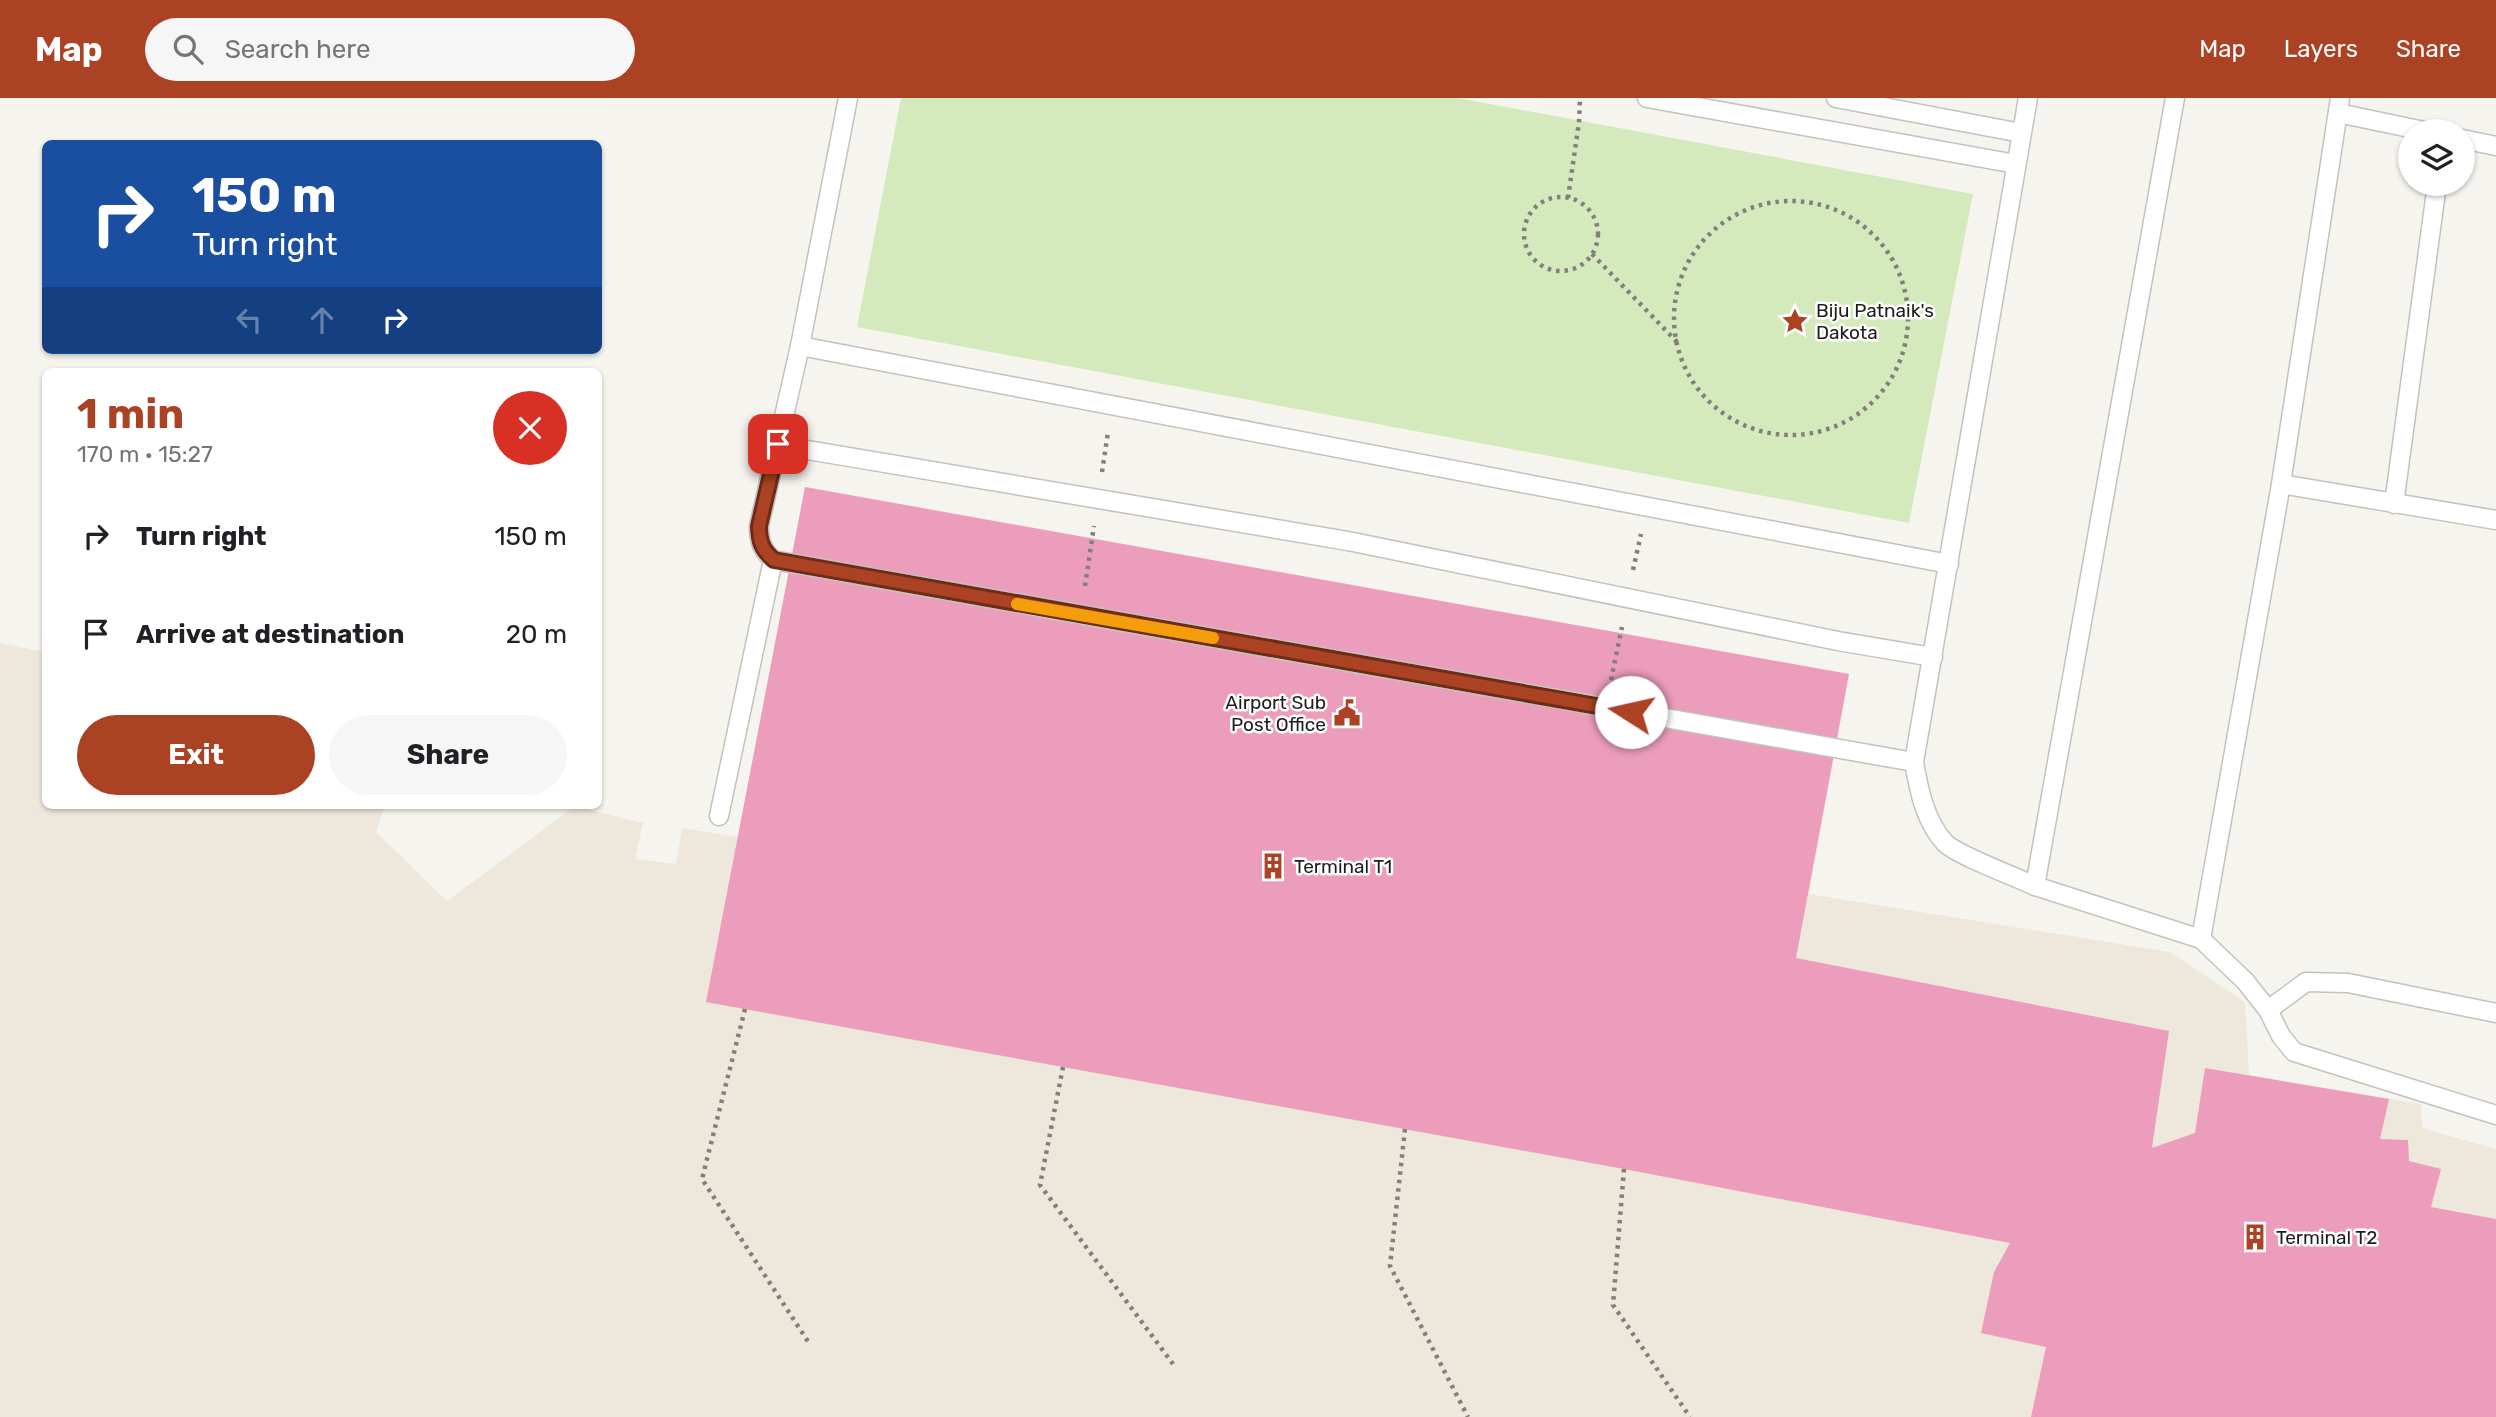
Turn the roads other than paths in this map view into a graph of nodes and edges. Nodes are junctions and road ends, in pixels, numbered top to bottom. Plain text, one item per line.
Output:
1 (848, 98) edge
2 (1647, 98) edge
3 (1836, 98) edge
4 (2028, 98) edge
5 (2175, 98) edge
6 (2339, 106) edge
7 (2398, 123) edge
8 (2021, 133) junction
9 (2475, 142) edge
10 (2496, 146) edge
11 (2016, 164) junction
12 (2435, 196) edge
13 (800, 346) junction
14 (778, 444) junction
15 (2281, 484) junction
16 (2395, 504) junction
17 (2496, 520) edge
18 (774, 560) junction
19 (1949, 564) junction
20 (1933, 657) junction
21 (1914, 762) junction
22 (719, 816) dead end
23 (2035, 886) junction
24 (2201, 939) junction
25 (2267, 1010) junction
26 (2496, 1013) edge
27 (2496, 1115) edge

1 - 13 lane
2 - 11 lane
3 - 8 lane
4 - 8 lane
5 - 23 lane
6 - 7 lane
6 - 15 lane
8 - 11 lane
9 - 10 lane
11 - 19 lane
12 - 16 lane
13 - 14 lane
13 - 19 lane
14 - 18 lane
14 - 20 lane
15 - 16 lane
15 - 24 lane
16 - 17 lane
18 - 21 lane
18 - 22 lane
19 - 20 lane
20 - 21 lane
21 - 23 lane
23 - 24 lane
24 - 25 lane
25 - 26 lane
25 - 27 lane

